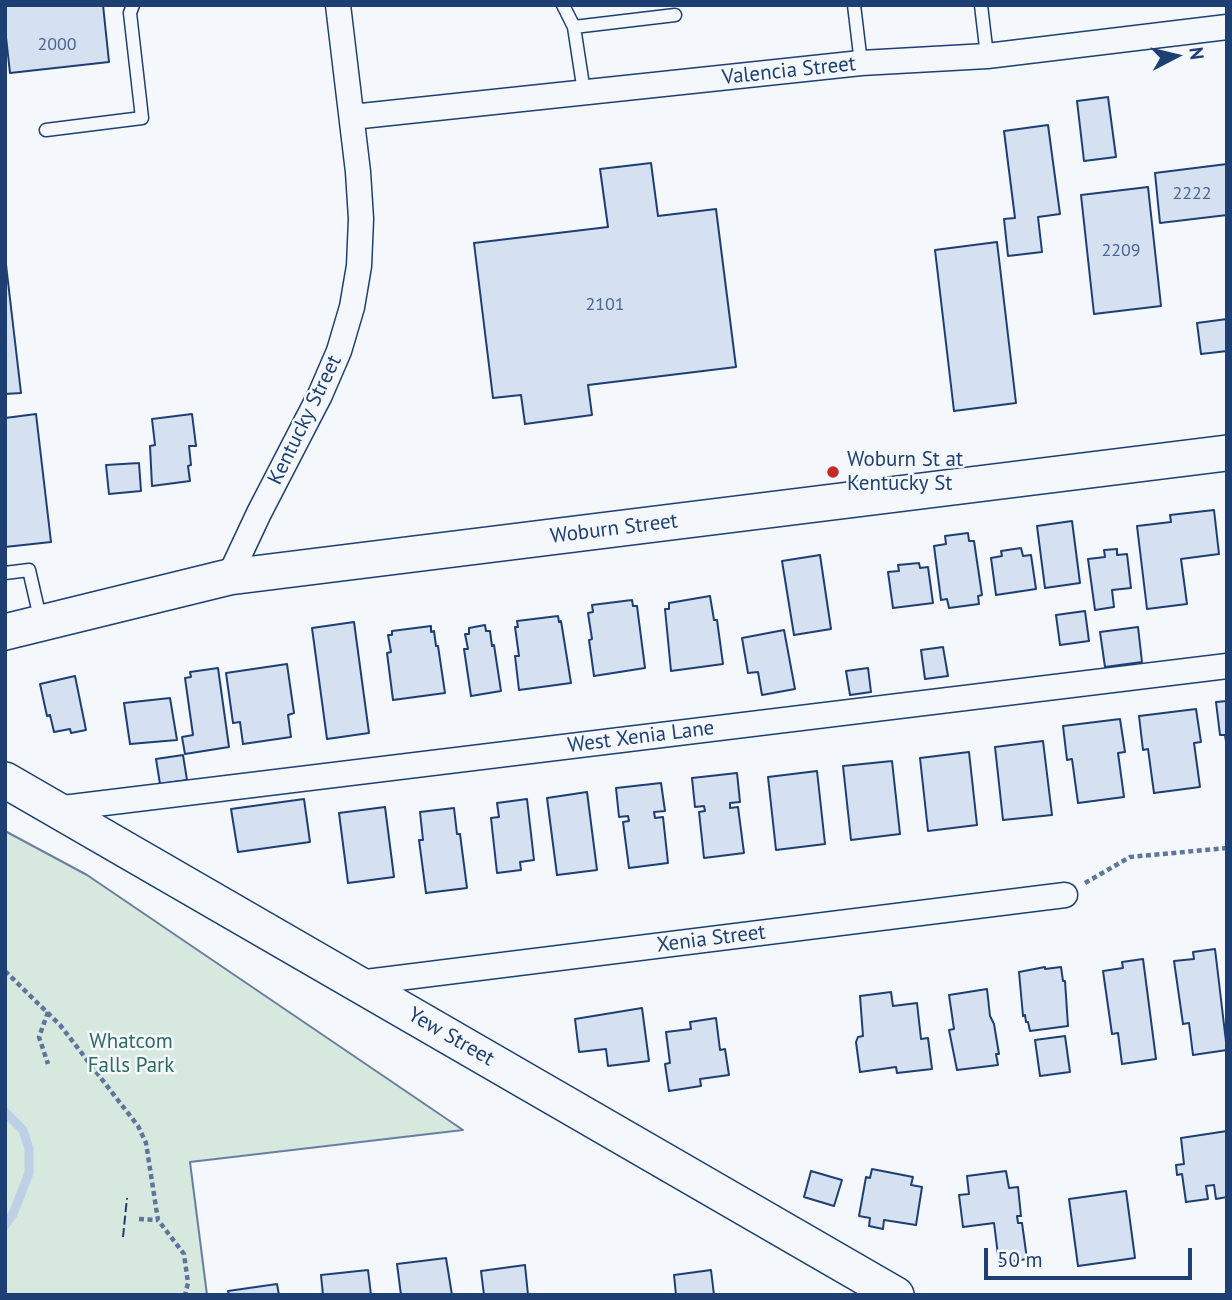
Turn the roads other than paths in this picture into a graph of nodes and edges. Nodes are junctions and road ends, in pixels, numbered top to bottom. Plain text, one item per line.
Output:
1 (133, 5) edge
2 (338, 5) edge
3 (563, 5) edge
4 (854, 5) edge
5 (981, 5) edge
6 (675, 15) dead end
7 (574, 27) junction
8 (1227, 27) edge
9 (987, 56) junction
10 (861, 63) junction
11 (584, 92) junction
12 (352, 117) junction
13 (46, 130) dead end
14 (1227, 453) edge
15 (5, 573) edge
16 (229, 577) junction
17 (41, 623) junction
18 (5, 632) edge
19 (1227, 666) edge
20 (5, 780) edge
21 (55, 809) junction
22 (1065, 895) road end
23 (358, 984) junction
24 (896, 1295) edge

1 - 13 lane
2 - 12 street, Kentucky Street
3 - 7 lane
4 - 10 lane
5 - 9 lane
6 - 7 lane
7 - 11 lane
8 - 9 street, Valencia Street
9 - 10 street, Valencia Street
10 - 11 street, Valencia Street
11 - 12 street, Valencia Street
12 - 16 street, Kentucky Street
14 - 16 main road, Woburn Street
15 - 17 lane
16 - 17 main road, Woburn Street
17 - 18 main road, Woburn Street
19 - 21 street, West Xenia Lane
20 - 21 main road, Yew Street
21 - 23 main road, Yew Street
22 - 23 street, Xenia Street
23 - 24 main road, Yew Street

